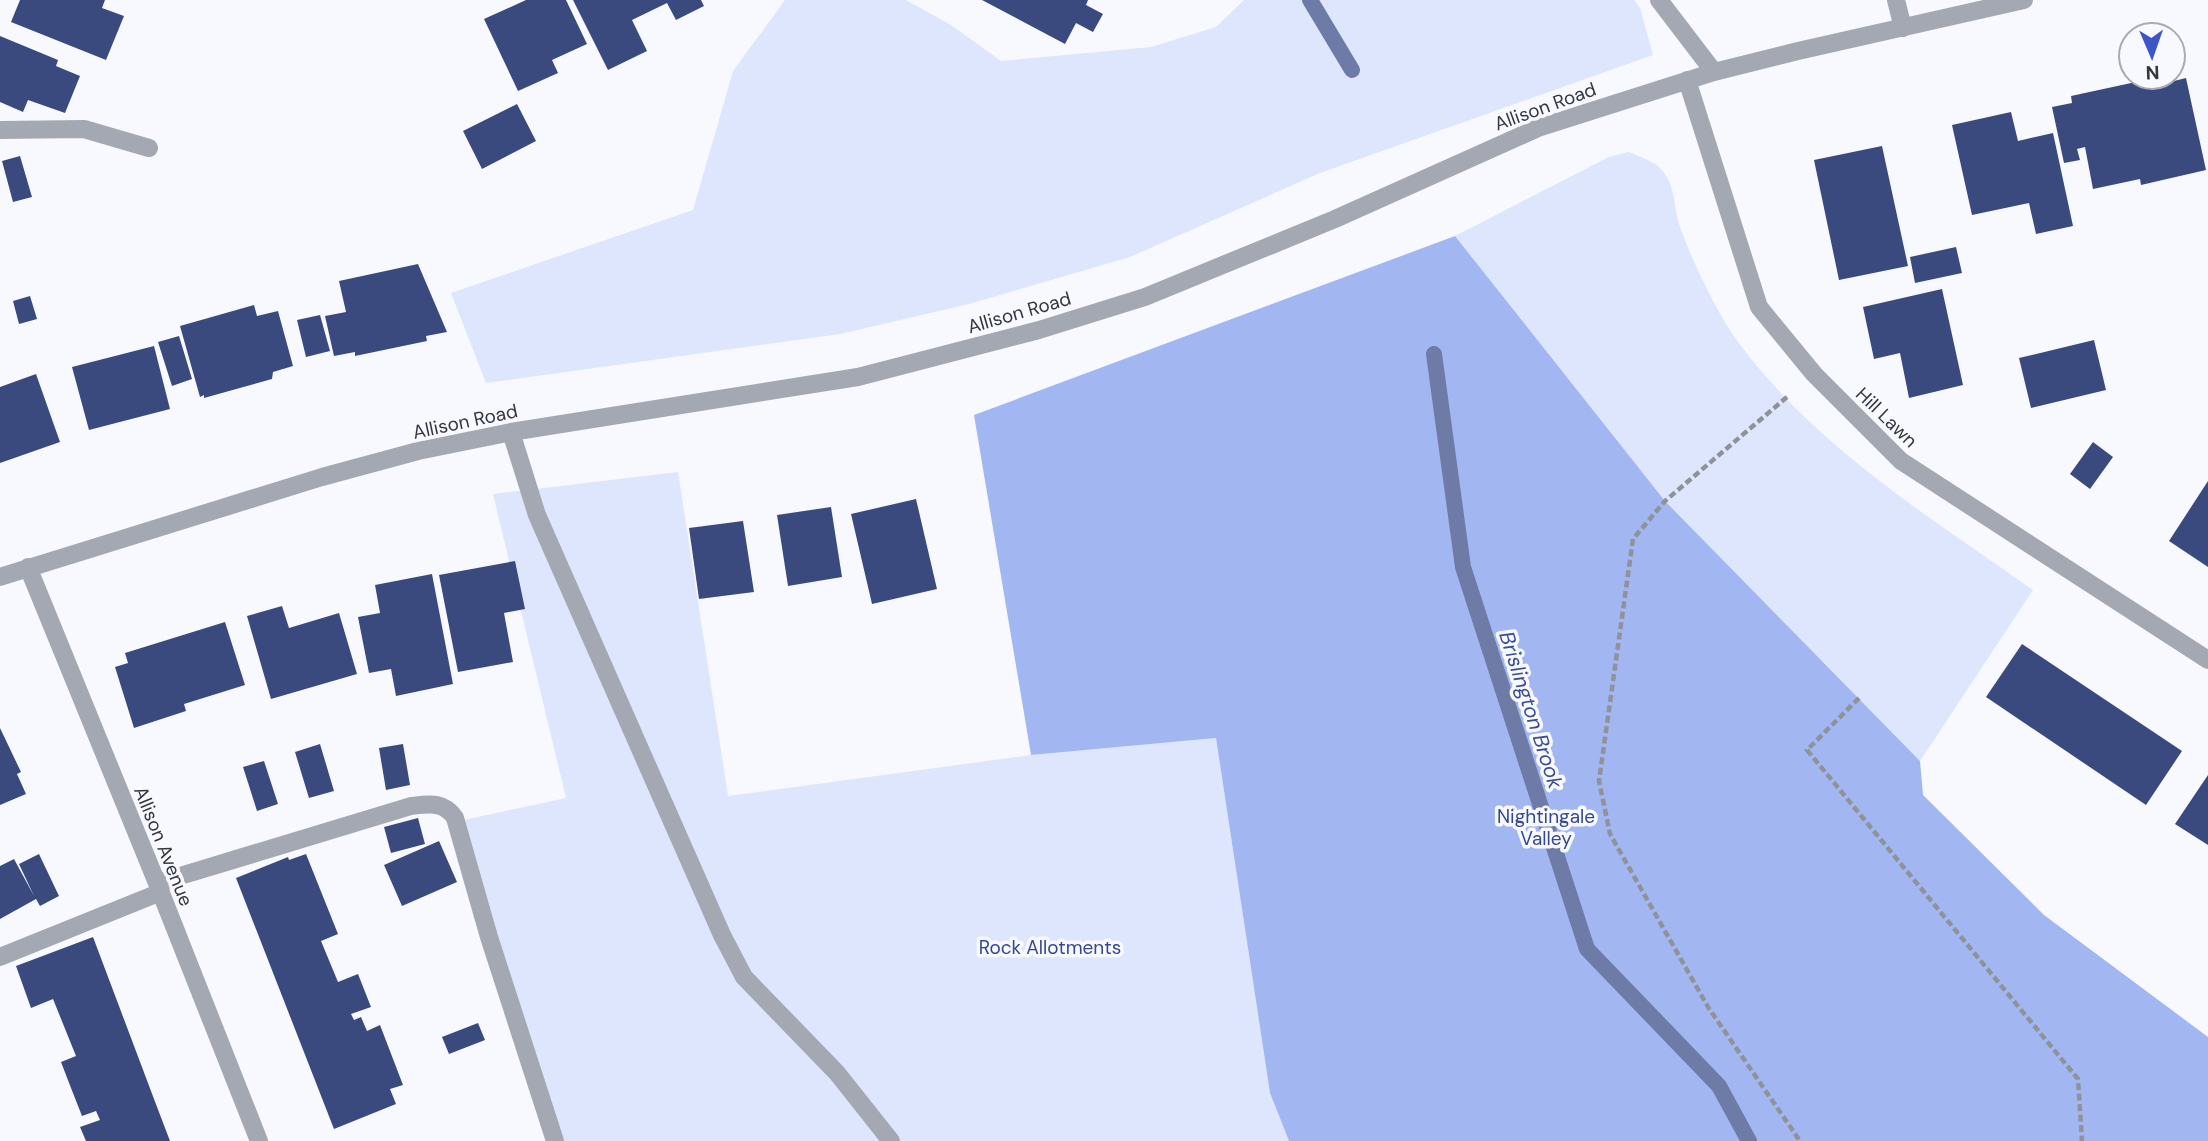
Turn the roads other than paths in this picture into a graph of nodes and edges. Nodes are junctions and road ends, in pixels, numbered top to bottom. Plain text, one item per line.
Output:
1 (1659, 0) edge
2 (1896, 0) edge
3 (2024, 0) edge
4 (1903, 28) junction
5 (1714, 72) junction
6 (1687, 80) junction
7 (0, 131) edge
8 (149, 148) dead end
9 (512, 432) junction
10 (28, 567) junction
11 (0, 577) edge
12 (2208, 660) edge
13 (159, 887) junction
14 (0, 957) edge
15 (259, 1141) edge
16 (555, 1141) edge
17 (891, 1141) edge

1 - 5 street
2 - 4 street
3 - 4 street, Allison Road
4 - 5 street, Allison Road
5 - 6 street, Allison Road
6 - 9 street, Allison Road
6 - 12 street, Hill Lawn
7 - 8 street
9 - 10 street, Allison Road
9 - 17 street
10 - 11 street, Allison Road
10 - 13 street, Allison Avenue
13 - 14 street
13 - 15 street, Allison Avenue
13 - 16 street

